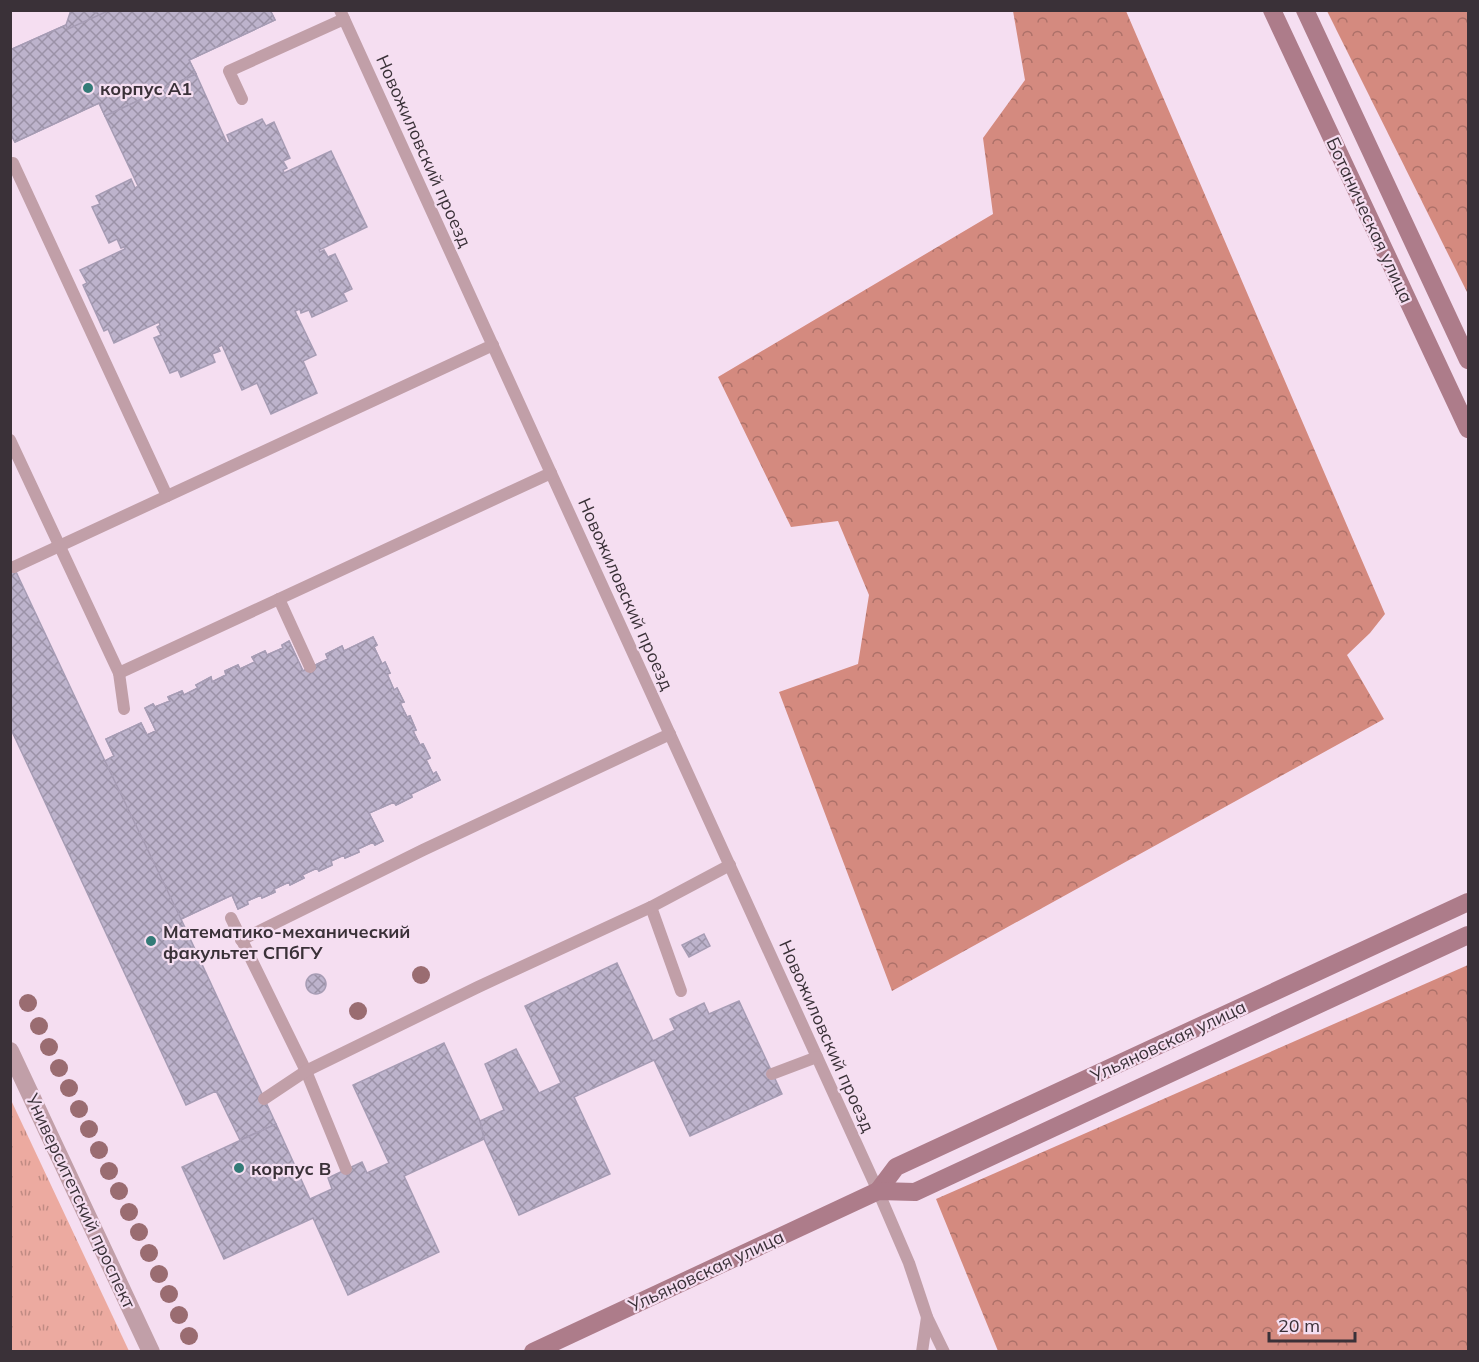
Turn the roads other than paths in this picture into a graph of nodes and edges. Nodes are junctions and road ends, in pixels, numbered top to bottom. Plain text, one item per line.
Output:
1 (1272, 10) edge
2 (1305, 10) edge
3 (342, 15) edge
4 (242, 99) dead end
5 (10, 165) edge
6 (493, 345) junction
7 (1468, 360) edge
8 (1468, 429) edge
9 (10, 440) edge
10 (551, 473) junction
11 (167, 496) junction
12 (60, 546) junction
13 (14, 567) dead end
14 (279, 599) junction
15 (310, 667) dead end
16 (119, 673) junction
17 (124, 708) dead end
18 (670, 734) junction
19 (730, 865) junction
20 (1468, 902) edge
21 (651, 907) junction
22 (231, 918) dead end
23 (1468, 935) edge
24 (241, 940) junction
25 (681, 991) dead end
26 (10, 1052) edge
27 (817, 1057) junction
28 (306, 1071) junction
29 (772, 1074) dead end
30 (264, 1099) dead end
31 (346, 1169) dead end
32 (878, 1191) junction
33 (927, 1317) junction
34 (152, 1352) edge
35 (533, 1352) edge
36 (922, 1352) edge
37 (944, 1352) edge

1 - 8 street, Ботаническая улица
2 - 7 street, Ботаническая улица
3 - 4 lane
3 - 6 lane, Новожиловский проезд
5 - 11 lane
6 - 10 lane, Новожиловский проезд
6 - 11 lane
9 - 12 lane
10 - 14 lane
10 - 18 lane, Новожиловский проезд
11 - 12 lane
12 - 13 lane
12 - 16 lane
14 - 15 lane
14 - 16 lane
16 - 17 lane
18 - 19 lane, Новожиловский проезд
18 - 24 lane
19 - 21 lane
19 - 27 lane, Новожиловский проезд
20 - 32 street, Ульяновская улица
21 - 25 lane
21 - 28 lane
22 - 24 lane
23 - 32 street, Ульяновская улица
24 - 28 lane
26 - 34 street, Университетский проспект
27 - 29 lane
27 - 32 lane, Новожиловский проезд
28 - 30 lane
28 - 31 lane
32 - 33 lane, Новожиловский проезд
32 - 35 street, Ульяновская улица
33 - 36 lane
33 - 37 lane, Новожиловский проезд

